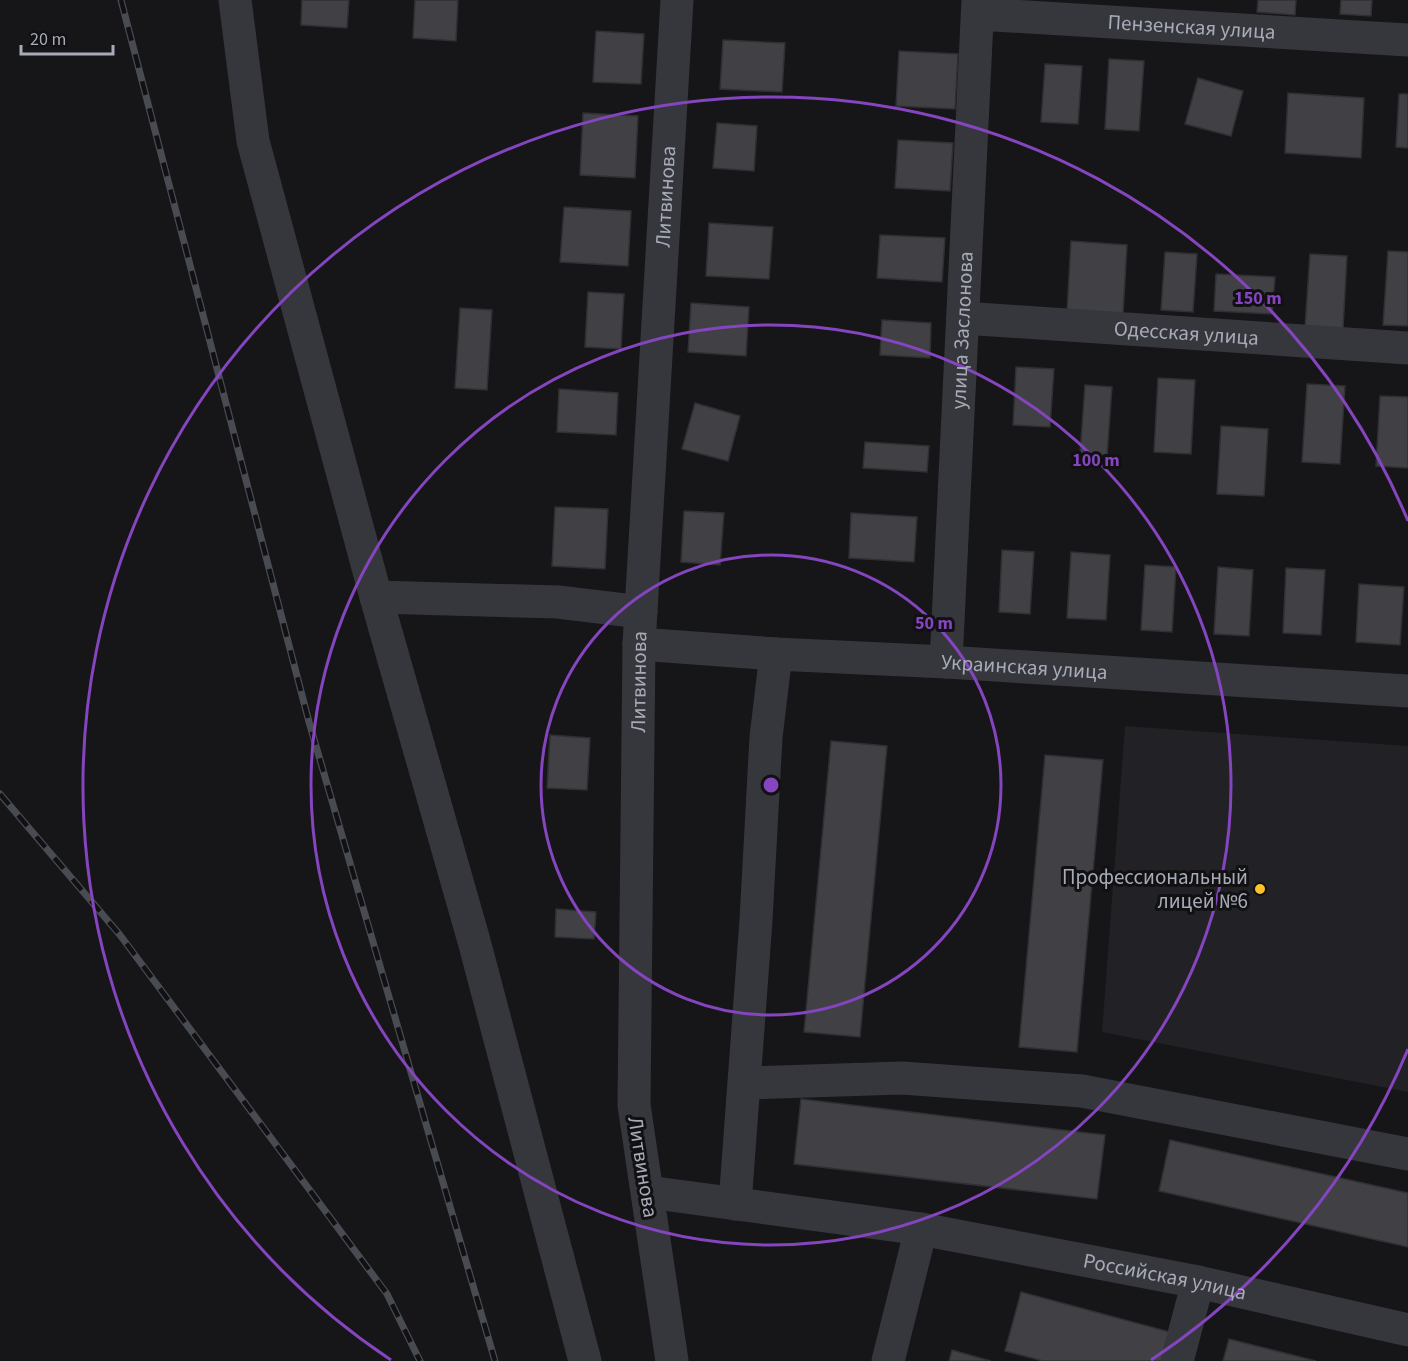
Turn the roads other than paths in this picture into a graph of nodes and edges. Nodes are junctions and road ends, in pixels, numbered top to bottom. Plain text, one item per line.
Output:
1 (235, 0) edge
2 (677, 0) edge
3 (978, 7) edge
4 (1408, 40) edge
5 (963, 318) junction
6 (1408, 348) edge
7 (376, 597) junction
8 (640, 628) junction
9 (776, 654) junction
10 (946, 662) junction
11 (1408, 691) edge
12 (745, 1083) junction
13 (1408, 1154) edge
14 (648, 1192) junction
15 (735, 1204) junction
16 (921, 1228) junction
17 (1198, 1282) junction
18 (1408, 1330) edge
19 (585, 1361) edge
20 (672, 1361) edge
21 (888, 1361) edge
22 (1177, 1361) edge

1 - 7 street
2 - 8 street, Литвинова
3 - 4 street, Пензенская улица
3 - 5 street, улица Заслонова
5 - 6 street, Одесская улица
5 - 10 street, улица Заслонова
7 - 8 street, Украинская улица
7 - 19 street
8 - 9 street, Украинская улица
8 - 14 street, Литвинова
9 - 10 street, Украинская улица
9 - 12 street
10 - 11 street, Украинская улица
12 - 13 street
12 - 15 street
14 - 15 street, Российская улица
14 - 20 street, Литвинова
15 - 16 street, Российская улица
16 - 17 street, Российская улица
16 - 21 street
17 - 18 street, Российская улица
17 - 22 street

